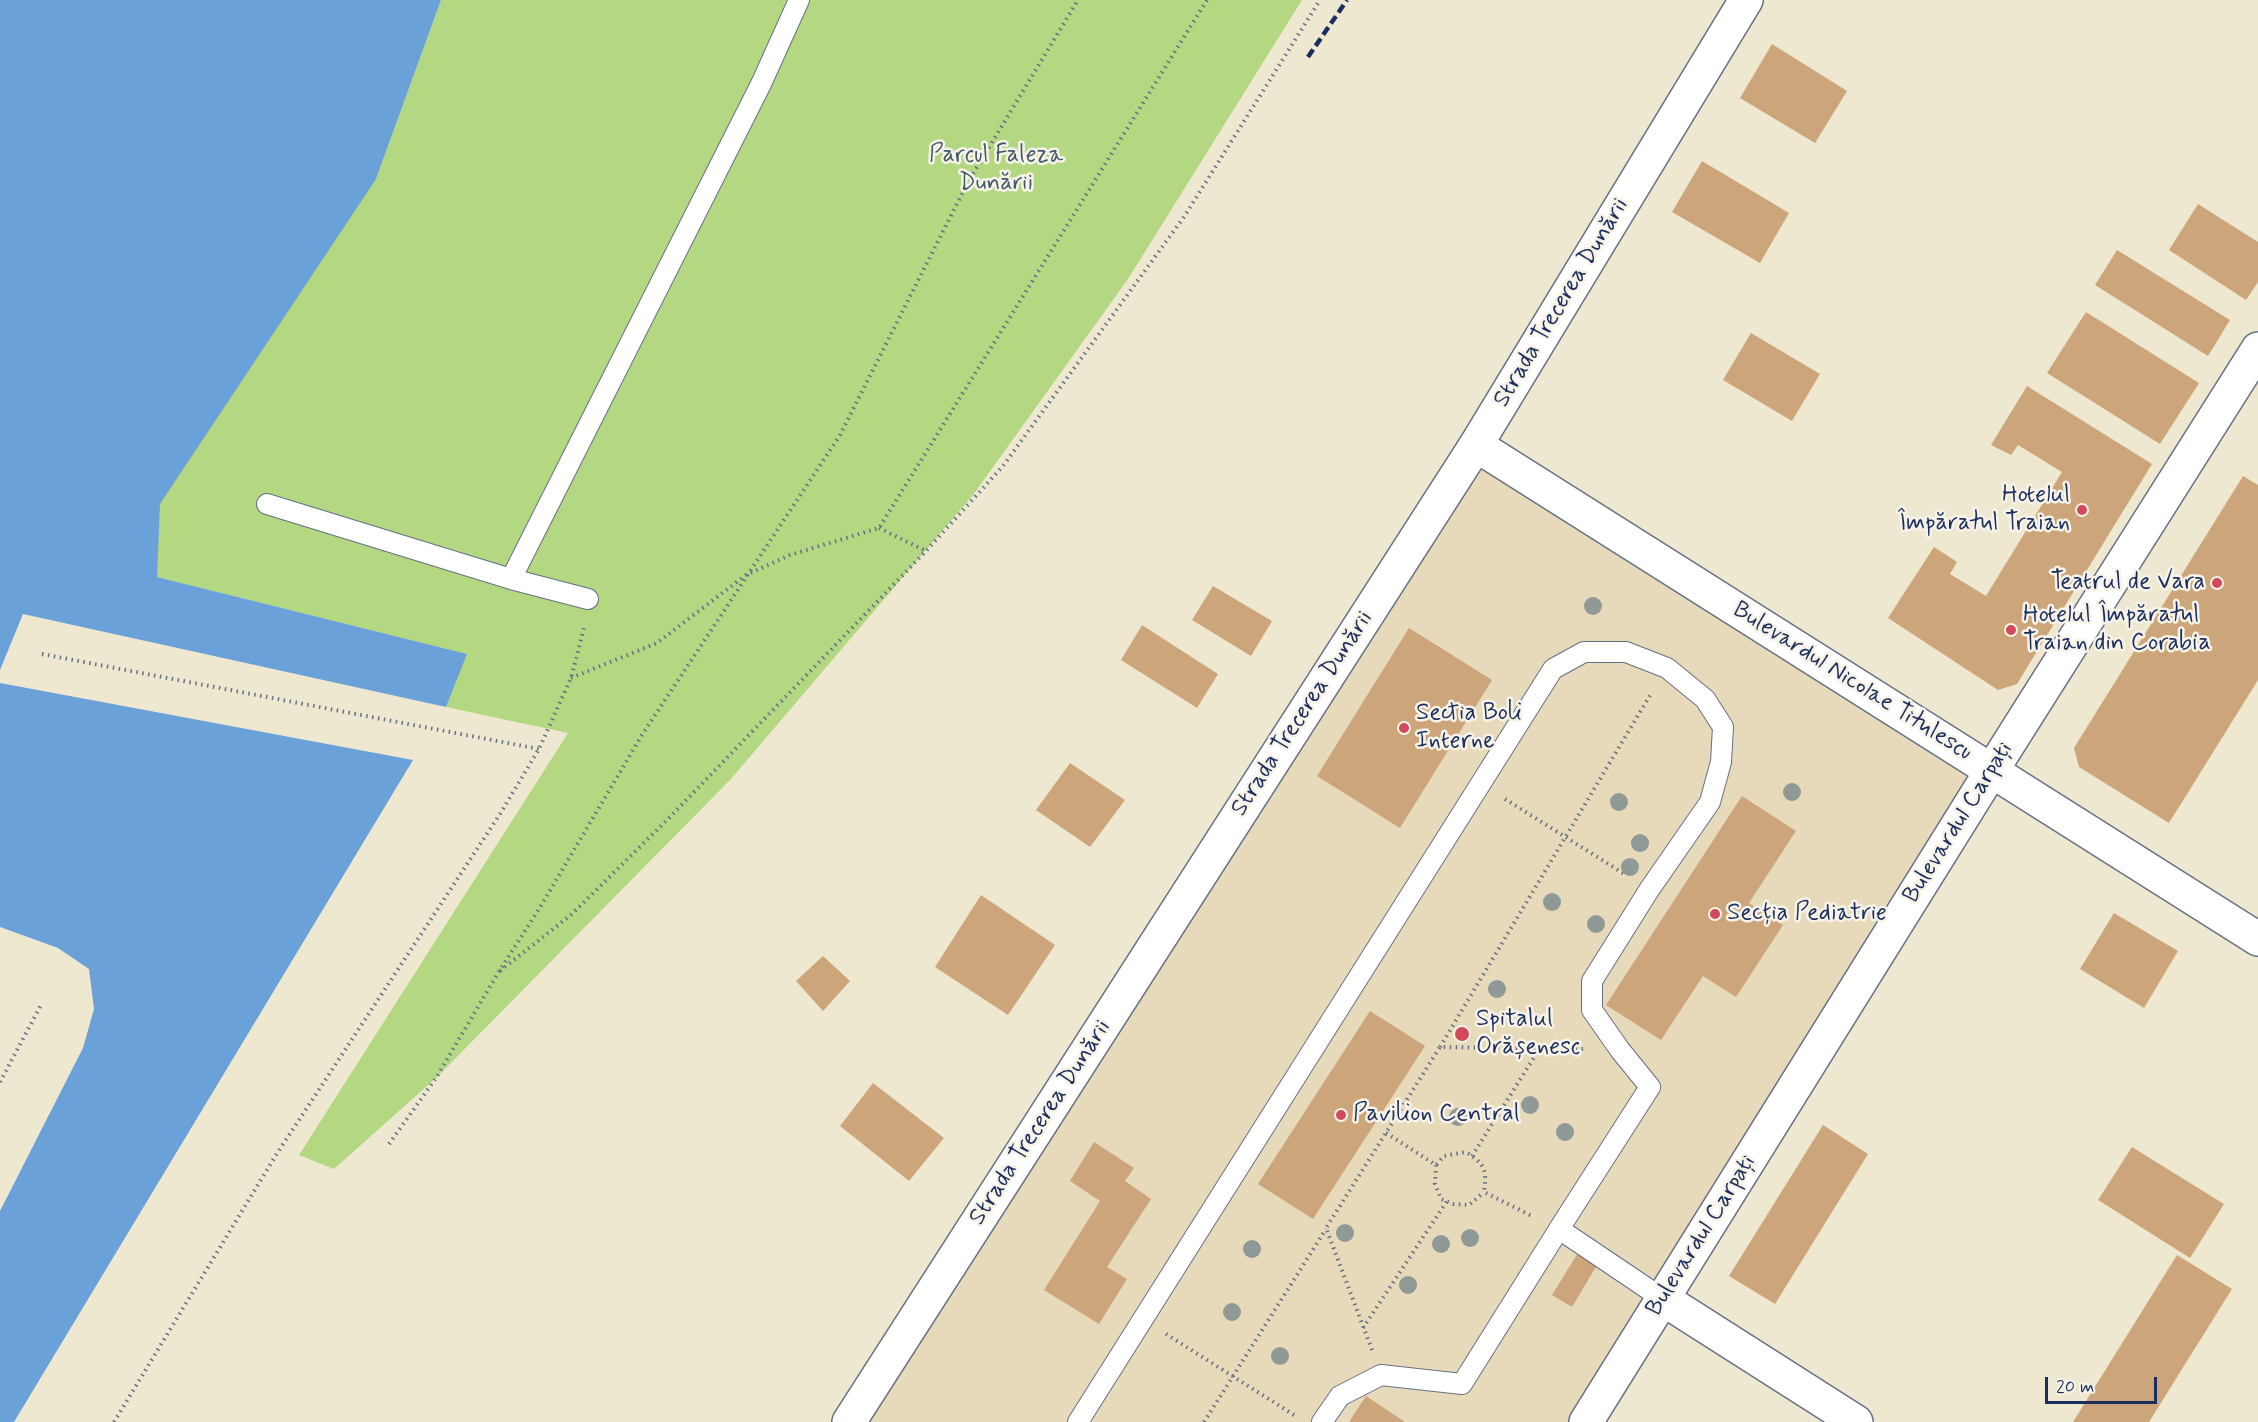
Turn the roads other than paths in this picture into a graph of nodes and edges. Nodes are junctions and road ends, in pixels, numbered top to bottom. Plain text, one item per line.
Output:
1 (800, 0) edge
2 (1746, 0) edge
3 (2258, 349) edge
4 (1476, 445) junction
5 (267, 504) dead end
6 (511, 579) junction
7 (588, 599) road end
8 (1992, 770) junction
9 (2258, 939) edge
10 (1559, 1229) junction
11 (1663, 1299) junction
12 (849, 1422) edge
13 (1078, 1422) edge
14 (1322, 1422) edge
15 (1586, 1422) edge
16 (1856, 1422) edge

1 - 6 lane
2 - 4 street, Strada Trecerea Dunării
3 - 8 street, Bulevardul Carpați
4 - 8 street, Bulevardul Nicolae Titulescu
4 - 12 street, Strada Trecerea Dunării
5 - 6 lane
6 - 7 lane
8 - 9 street, Bulevardul Nicolae Titulescu
8 - 11 street, Bulevardul Carpați
10 - 11 lane
10 - 13 lane
10 - 14 lane
11 - 15 street, Bulevardul Carpați
11 - 16 street

